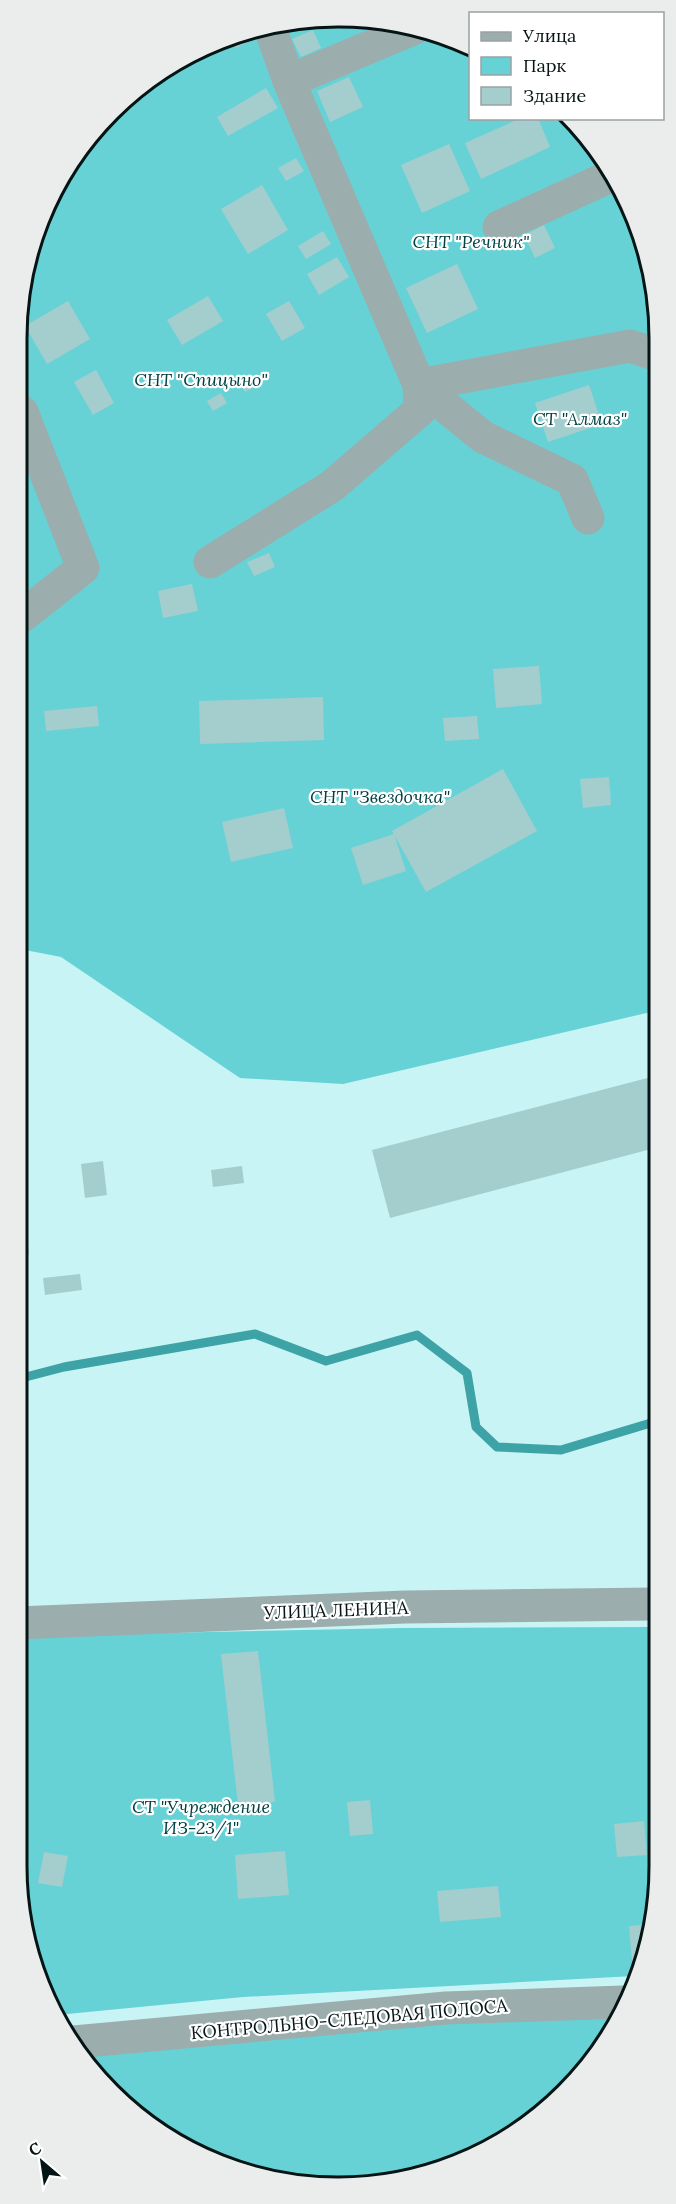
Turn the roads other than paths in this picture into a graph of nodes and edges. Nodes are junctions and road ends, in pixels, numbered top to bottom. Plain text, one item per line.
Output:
1 (272, 34) edge
2 (402, 34) edge
3 (289, 81) junction
4 (605, 179) edge
5 (499, 227) dead end
6 (649, 352) edge
7 (419, 385) junction
8 (27, 425) edge
9 (588, 518) dead end
10 (210, 562) dead end
11 (27, 612) edge
12 (649, 1604) edge
13 (27, 1623) edge
14 (618, 2001) edge
15 (81, 2041) edge

1 - 3 street
2 - 3 street
3 - 7 street
4 - 5 street
6 - 7 street
7 - 9 street
7 - 10 street
8 - 11 street
12 - 13 street, УЛИЦА ЛЕНИНА
14 - 15 street, КОНТРОЛЬНО-СЛЕДОВАЯ ПОЛОСА

